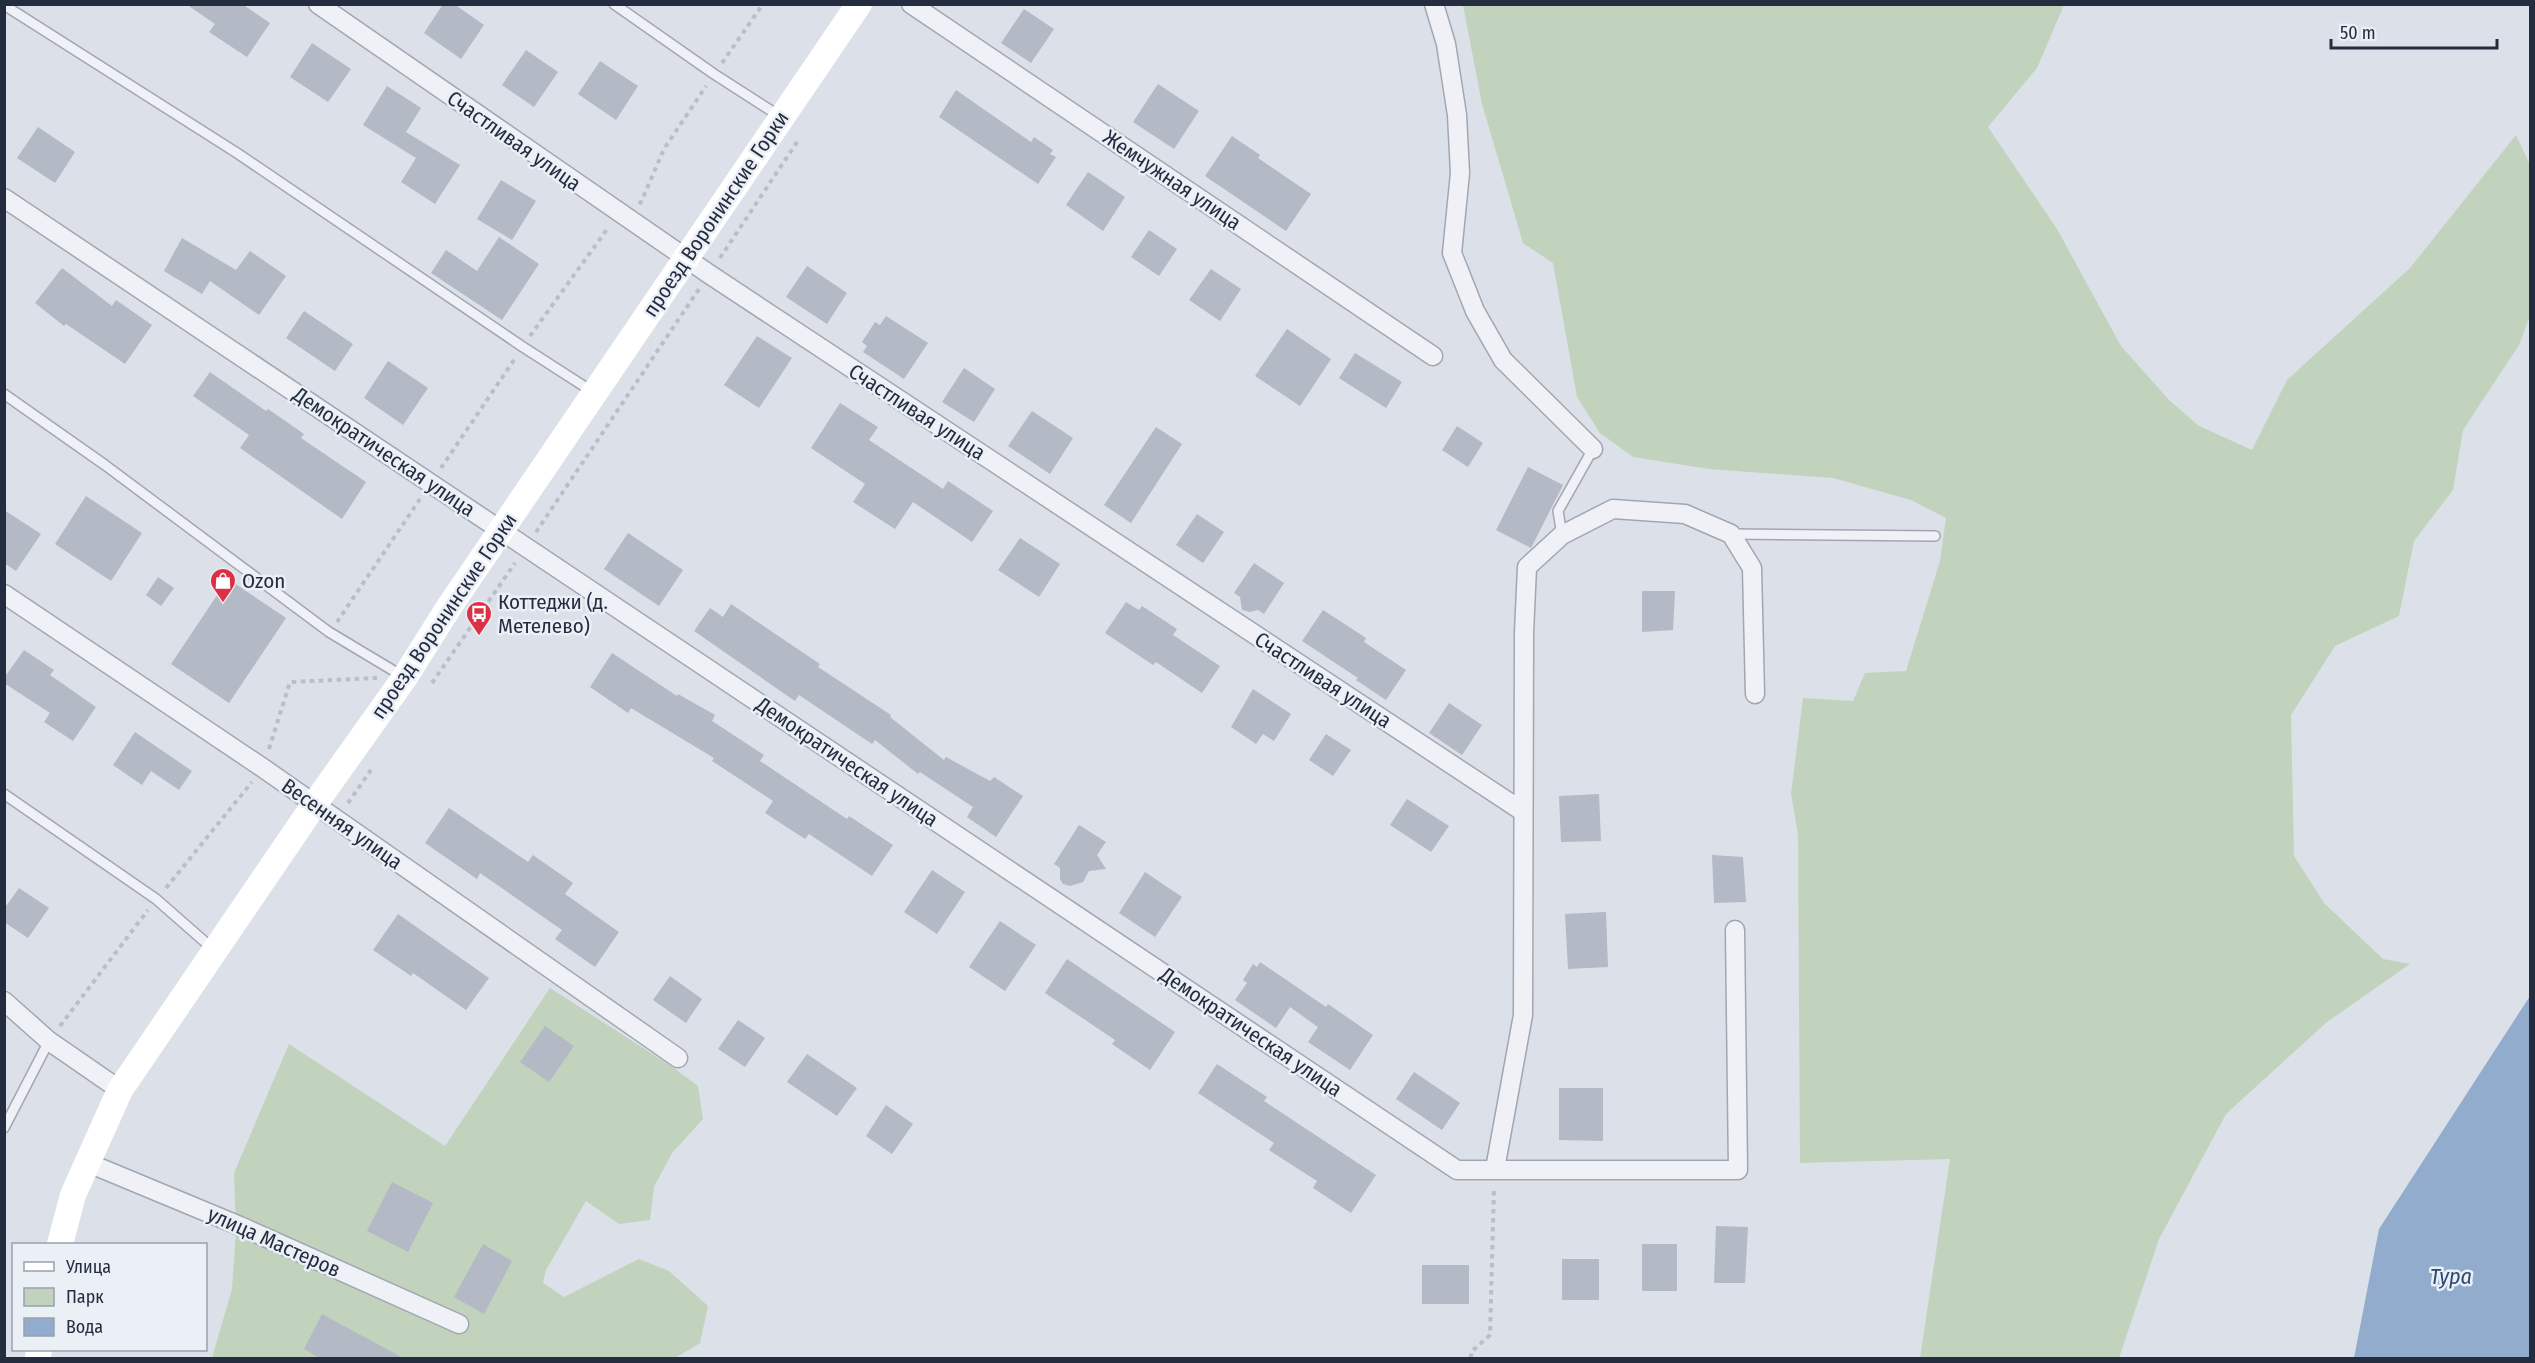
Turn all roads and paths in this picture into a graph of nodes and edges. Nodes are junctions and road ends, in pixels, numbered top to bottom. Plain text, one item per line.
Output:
1 (318, 4) edge
2 (614, 4) edge
3 (763, 4) edge
4 (860, 4) edge
5 (910, 4) edge
6 (1434, 4) edge
7 (4, 5) edge
8 (714, 74) junction
9 (782, 117) junction
10 (803, 132) dead end
11 (4, 198) edge
12 (618, 213) junction
13 (686, 259) junction
14 (709, 274) junction
15 (523, 347) junction
16 (1433, 356) dead end
17 (595, 393) junction
18 (4, 394) edge
19 (1593, 449) joint
20 (430, 483) junction
21 (501, 531) junction
22 (1731, 534) junction
23 (1562, 535) junction
24 (1935, 536) dead end
25 (526, 547) junction
26 (4, 594) edge
27 (329, 632) junction
28 (405, 677) junction
29 (431, 683) dead end
30 (1755, 694) dead end
31 (377, 761) dead end
32 (263, 768) junction
33 (4, 794) edge
34 (314, 805) junction
35 (1522, 812) junction
36 (336, 820) junction
37 (156, 899) junction
38 (1735, 930) dead end
39 (215, 950) junction
40 (4, 1001) edge
41 (49, 1041) junction
42 (678, 1058) dead end
43 (120, 1090) junction
44 (4, 1128) edge
45 (86, 1162) junction
46 (1495, 1169) junction
47 (61, 1243) edge
48 (459, 1324) dead end
49 (1471, 1359) edge

1 - 12 street, Счастливая улица
2 - 8 lane
3 - 8 path
4 - 9 street, проезд Воронинские Горки
5 - 16 street, Жемчужная улица
6 - 19 street
7 - 15 lane
8 - 9 lane
8 - 12 path
9 - 13 street, проезд Воронинские Горки
10 - 14 path
11 - 20 street, Демократическая улица
12 - 13 street, Счастливая улица
12 - 15 path
13 - 14 street, Счастливая улица
13 - 17 street, проезд Воронинские Горки
14 - 25 path
14 - 35 street, Счастливая улица
15 - 17 lane
15 - 20 path
17 - 21 street, проезд Воронинские Горки
18 - 27 lane
19 - 23 lane
20 - 21 street, Демократическая улица
20 - 27 path
21 - 25 street, Демократическая улица
21 - 28 street, проезд Воронинские Горки
22 - 23 street
22 - 24 lane
22 - 30 street
23 - 35 street
25 - 29 path
25 - 46 street, Демократическая улица
26 - 32 street, Весенняя улица
27 - 28 lane
28 - 32 path
28 - 34 street, проезд Воронинские Горки
31 - 36 path
32 - 34 street, Весенняя улица
32 - 37 path
33 - 37 lane
34 - 36 street, Весенняя улица
34 - 39 street, проезд Воронинские Горки
35 - 46 street
36 - 42 street, Весенняя улица
37 - 39 lane
37 - 41 path
38 - 46 street, Демократическая улица
39 - 43 street, проезд Воронинские Горки
40 - 41 street
41 - 43 street
41 - 44 lane
43 - 45 street, проезд Воронинские Горки
45 - 47 street, проезд Воронинские Горки
45 - 48 street, улица Мастеров
46 - 49 path

